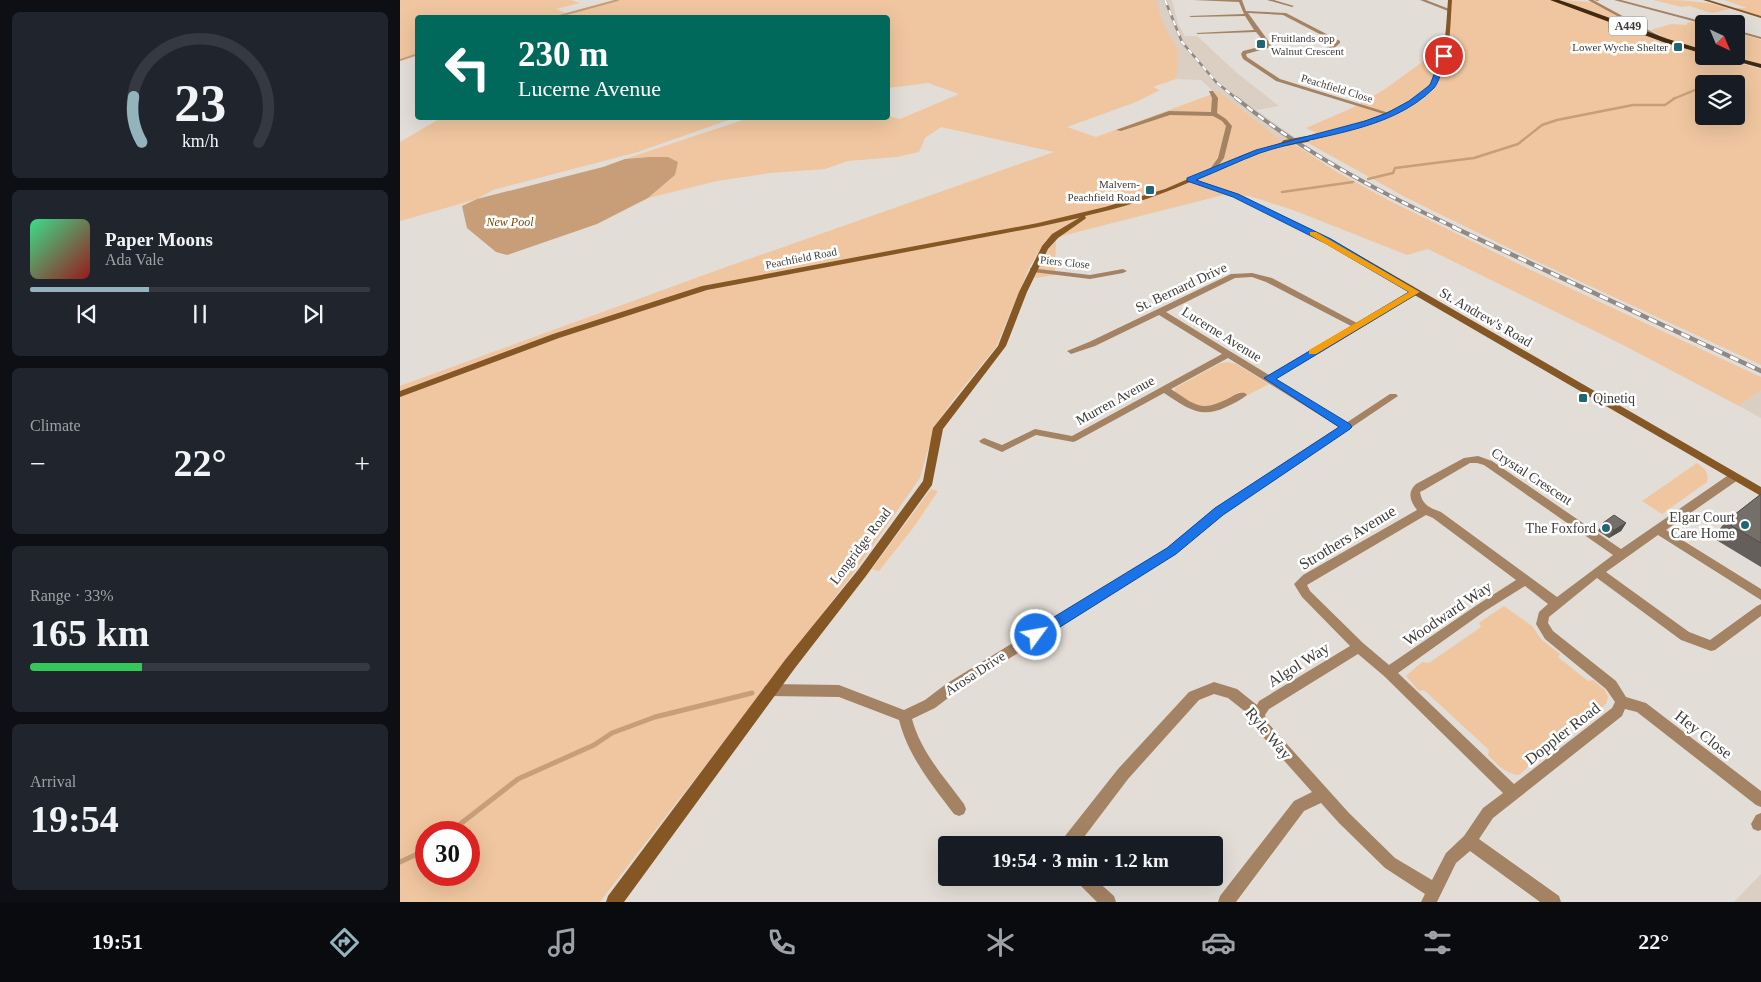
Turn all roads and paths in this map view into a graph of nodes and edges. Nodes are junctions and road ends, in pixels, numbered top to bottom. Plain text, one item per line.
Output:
1 (1195, 0) edge
2 (1240, 0) edge
3 (1269, 0) edge
4 (1422, 0) edge
5 (1450, 0) edge
6 (1553, 0) edge
7 (1590, 0) edge
8 (1616, 0) edge
9 (1630, 0) edge
10 (1705, 0) edge
11 (1292, 6) dead end
12 (1450, 10) junction
13 (1245, 14) junction
14 (1191, 16) dead end
15 (1695, 17) edge
16 (1761, 17) edge
17 (1695, 20) edge
18 (1256, 31) junction
19 (1198, 33) dead end
20 (1745, 34) edge
21 (1761, 38) edge
22 (1665, 40) junction
23 (1269, 47) junction
24 (1695, 49) edge
25 (1745, 62) edge
26 (1761, 66) edge
27 (1211, 92) dead end
28 (1214, 114) junction
29 (1389, 114) junction
30 (1119, 130) dead end
31 (1213, 169) junction
32 (1190, 180) junction
33 (1107, 209) junction
34 (1033, 270) junction
35 (1123, 270) dead end
36 (1415, 292) junction
37 (1159, 311) junction
38 (1357, 326) junction
39 (1071, 351) dead end
40 (1228, 354) junction
41 (1269, 378) junction
42 (1164, 388) junction
43 (400, 394) edge
44 (1242, 395) dead end
45 (1393, 396) dead end
46 (1346, 427) junction
47 (984, 441) dead end
48 (1734, 477) junction
49 (1761, 492) edge
50 (1425, 510) junction
51 (1658, 530) junction
52 (1621, 555) junction
53 (1597, 572) junction
54 (1524, 581) junction
55 (1761, 595) edge
56 (1557, 604) junction
57 (1761, 609) edge
58 (1359, 647) junction
59 (1389, 672) junction
60 (770, 690) junction
61 (1622, 702) junction
62 (1258, 714) junction
63 (905, 716) junction
64 (1323, 794) junction
65 (1512, 794) junction
66 (1761, 800) edge
67 (959, 809) dead end
68 (1074, 836) edge
69 (1469, 841) junction
70 (1091, 886) edge
71 (1432, 897) edge
72 (614, 902) edge
73 (1108, 902) edge
74 (1226, 902) edge
75 (1553, 902) edge

1 - 2 street
2 - 13 street
3 - 11 street
4 - 12 street
5 - 12 street, Peachfield Road
6 - 22 highway, A449
7 - 22 street
8 - 17 street
9 - 15 street
10 - 16 street
12 - 29 street, Peachfield Road
13 - 14 street
13 - 18 street
13 - 23 street
18 - 19 street
18 - 23 street
20 - 21 street
22 - 24 highway, A449
23 - 29 street, Peachfield Close
25 - 26 highway
27 - 28 street
28 - 30 street
28 - 31 street
29 - 31 street, Peachfield Road, bridge
31 - 32 street, Peachfield Road
32 - 33 street, Peachfield Road
32 - 36 street, St. Andrew's Road
33 - 34 street, Longridge Road
33 - 43 street, Peachfield Road
34 - 35 street, Piers Close
34 - 60 street, Longridge Road
36 - 38 street
36 - 48 street, St. Andrew's Road
37 - 38 street, St. Bernard Drive
37 - 39 street, St. Bernard Drive
37 - 40 street, Lucerne Avenue
38 - 41 street
40 - 41 street, Lucerne Avenue
40 - 42 street, Murren Avenue
41 - 46 street, Lucerne Avenue
42 - 44 street
42 - 47 street, Murren Avenue
45 - 46 street, Arosa Drive
46 - 63 street, Arosa Drive
48 - 49 street, St. Andrew's Road
48 - 51 street
50 - 52 street, Crystal Crescent
50 - 54 street
50 - 58 street, Strothers Avenue
51 - 52 street
51 - 55 street
52 - 53 street
53 - 56 street
53 - 57 street
54 - 56 street
54 - 59 street, Woodward Way
56 - 61 street
58 - 59 street, Strothers Avenue
58 - 62 street, Algol Way
59 - 65 street, Strothers Avenue
60 - 63 street
60 - 72 street, Longridge Road
61 - 65 street, Doppler Road
61 - 66 street, Hey Close
62 - 64 street, Ryle Way
62 - 68 street, Ryle Way
63 - 67 street
64 - 71 street, Ryle Way
64 - 74 street
65 - 69 street, Doppler Road
69 - 71 street, Doppler Road
69 - 75 street
70 - 73 street

